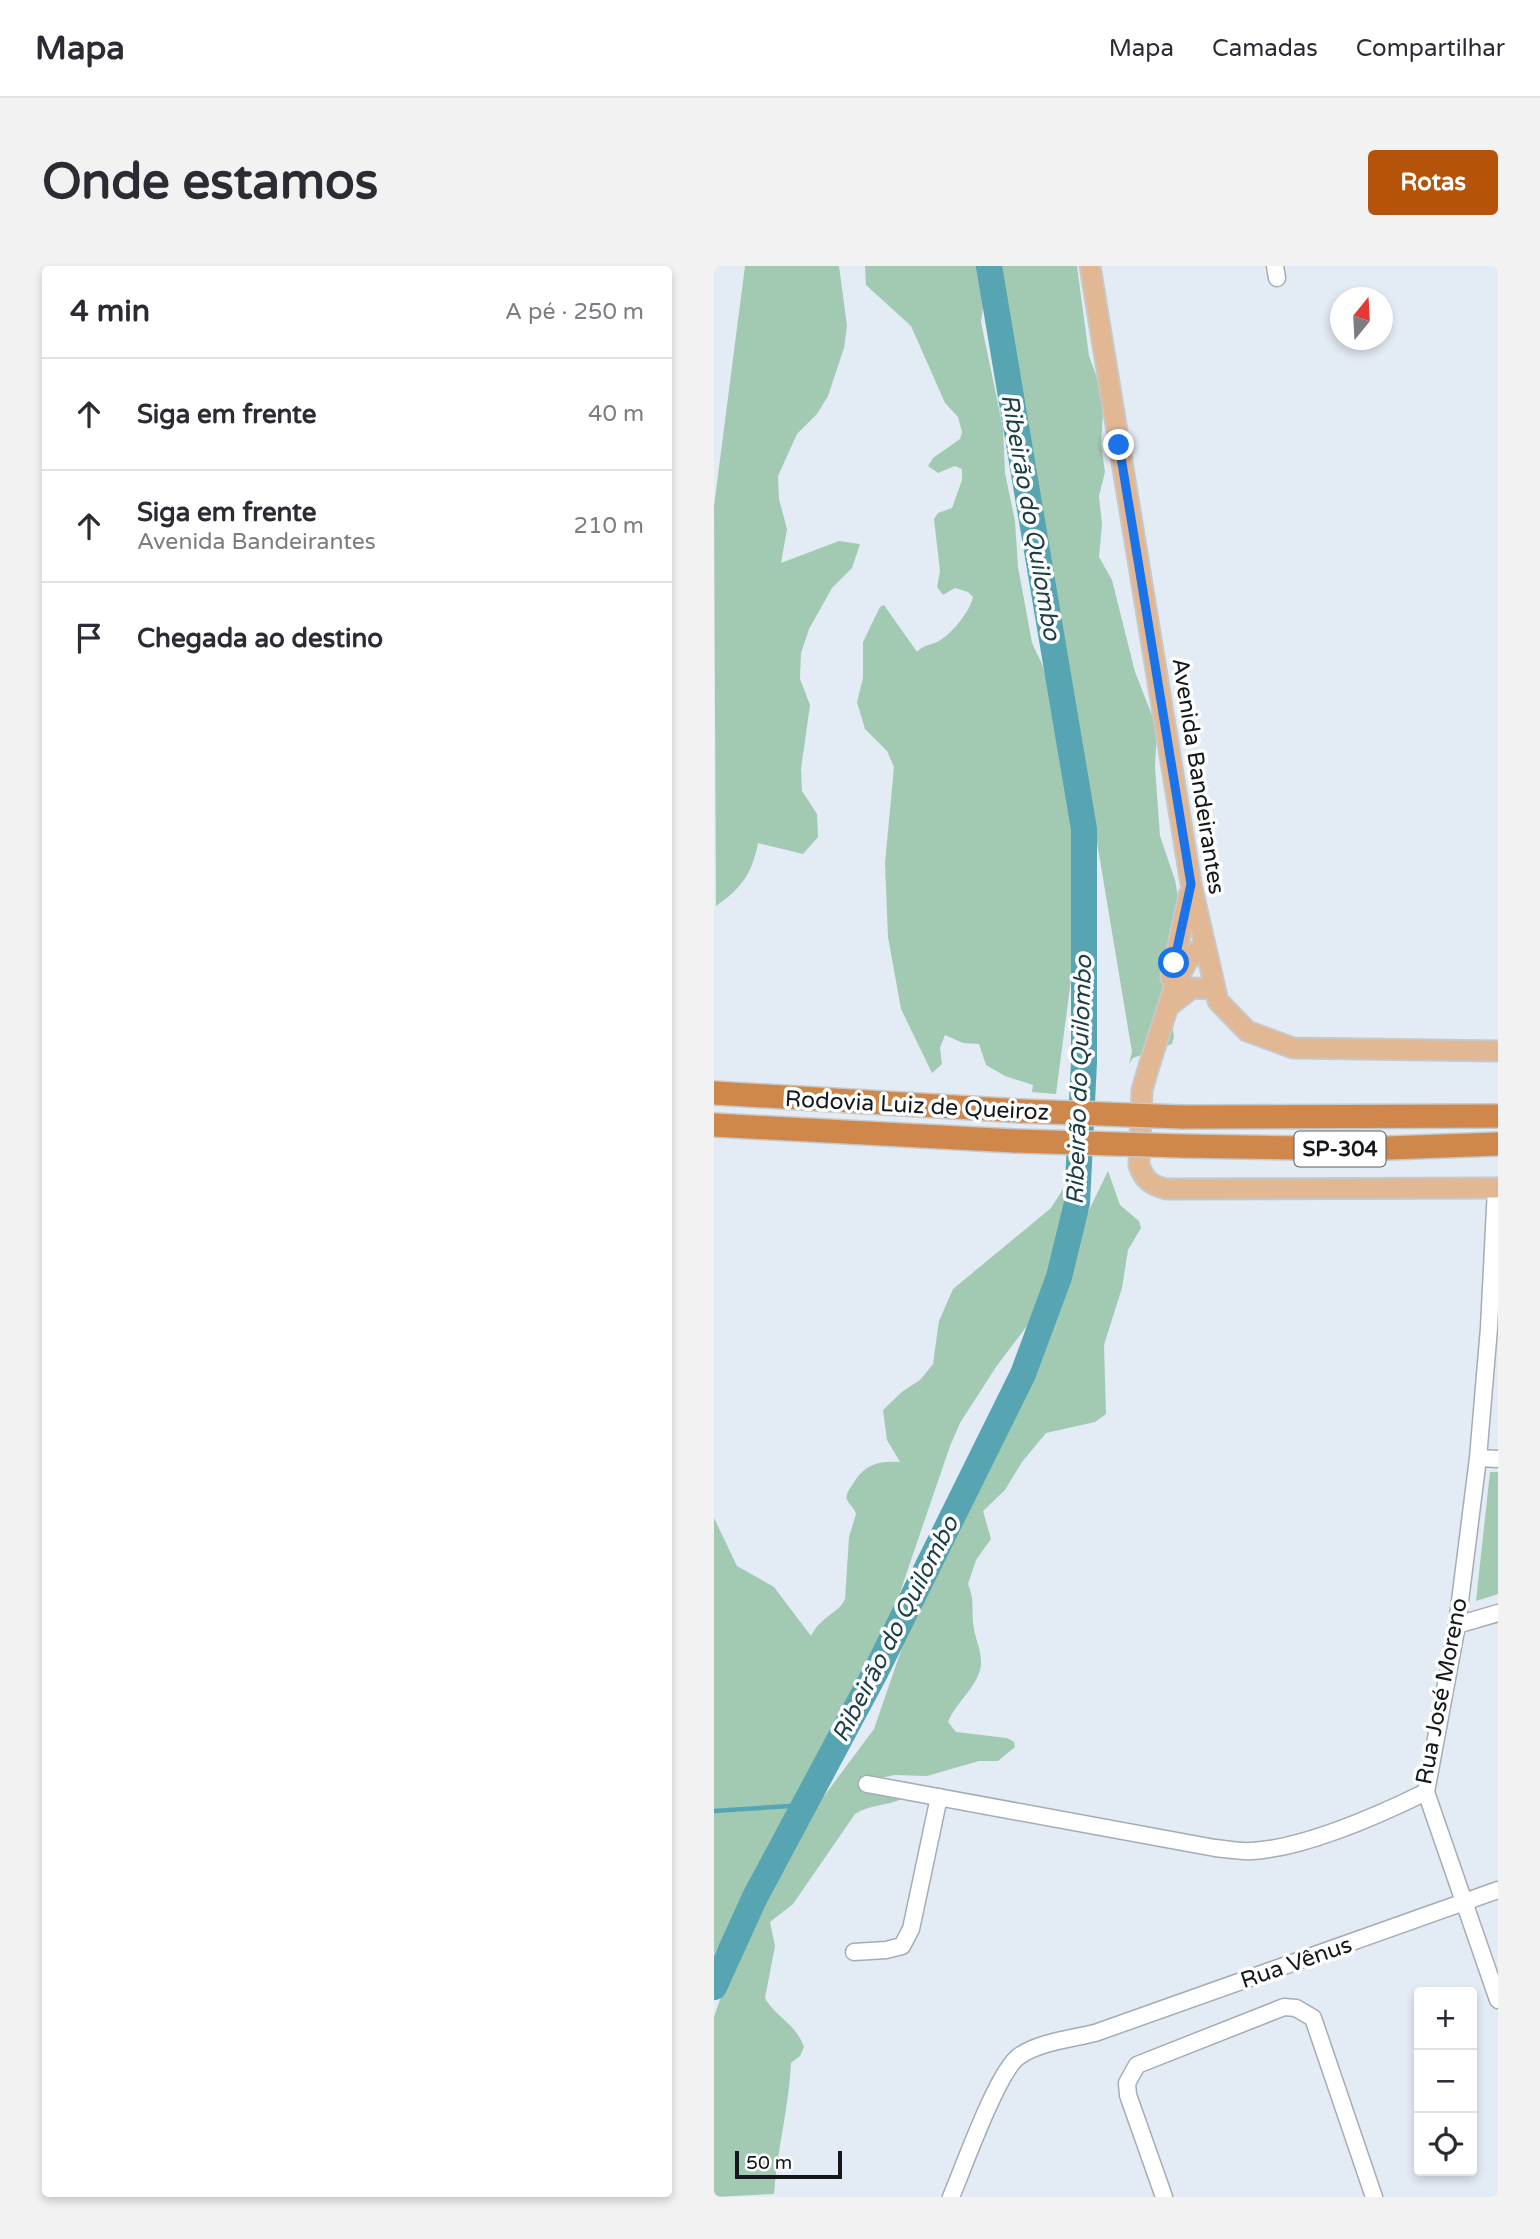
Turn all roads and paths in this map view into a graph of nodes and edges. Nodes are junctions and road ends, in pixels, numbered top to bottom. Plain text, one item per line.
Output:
1 (1090, 266) edge
2 (1191, 884) junction
3 (1205, 952) junction
4 (1214, 989) junction
5 (1170, 1005) junction
6 (1498, 1051) edge
7 (714, 1093) edge
8 (1498, 1106) edge
9 (1498, 1116) edge
10 (1341, 1118) junction
11 (714, 1125) edge
12 (1498, 1144) edge
13 (1497, 1188) edge
14 (1494, 1328) edge
15 (1478, 1458) junction
16 (1498, 1459) edge
17 (1498, 1613) edge
18 (1457, 1625) junction
19 (867, 1784) dead end
20 (1426, 1792) junction
21 (939, 1797) junction
22 (1498, 1890) edge
23 (1463, 1903) junction
24 (854, 1952) dead end
25 (1498, 2000) edge
26 (951, 2197) edge
27 (1164, 2197) edge
28 (1374, 2197) edge

1 - 2 main road, Avenida Bandeirantes
2 - 3 main road, Avenida Bandeirantes
2 - 5 main road
3 - 4 main road, Avenida Bandeirantes
3 - 5 main road
4 - 5 main road
4 - 6 main road, Avenida Bandeirantes
5 - 13 main road
7 - 10 highway, Rodovia Luiz de Queiroz / SP-304, bridge
8 - 10 highway
9 - 10 highway, Rodovia Luiz de Queiroz / SP-304
11 - 12 highway, Rodovia Luiz de Queiroz / SP-304, bridge
13 - 14 street, Rua José Moreno
14 - 15 street, Rua José Moreno
15 - 16 street
15 - 18 street, Rua José Moreno
17 - 18 street
18 - 20 street, Rua José Moreno
19 - 21 street, Rua José Moreno
20 - 21 street, Rua José Moreno
20 - 23 street
21 - 24 street
22 - 23 street, Rua Vênus
23 - 25 street
23 - 26 street, Rua Vênus
27 - 28 street

